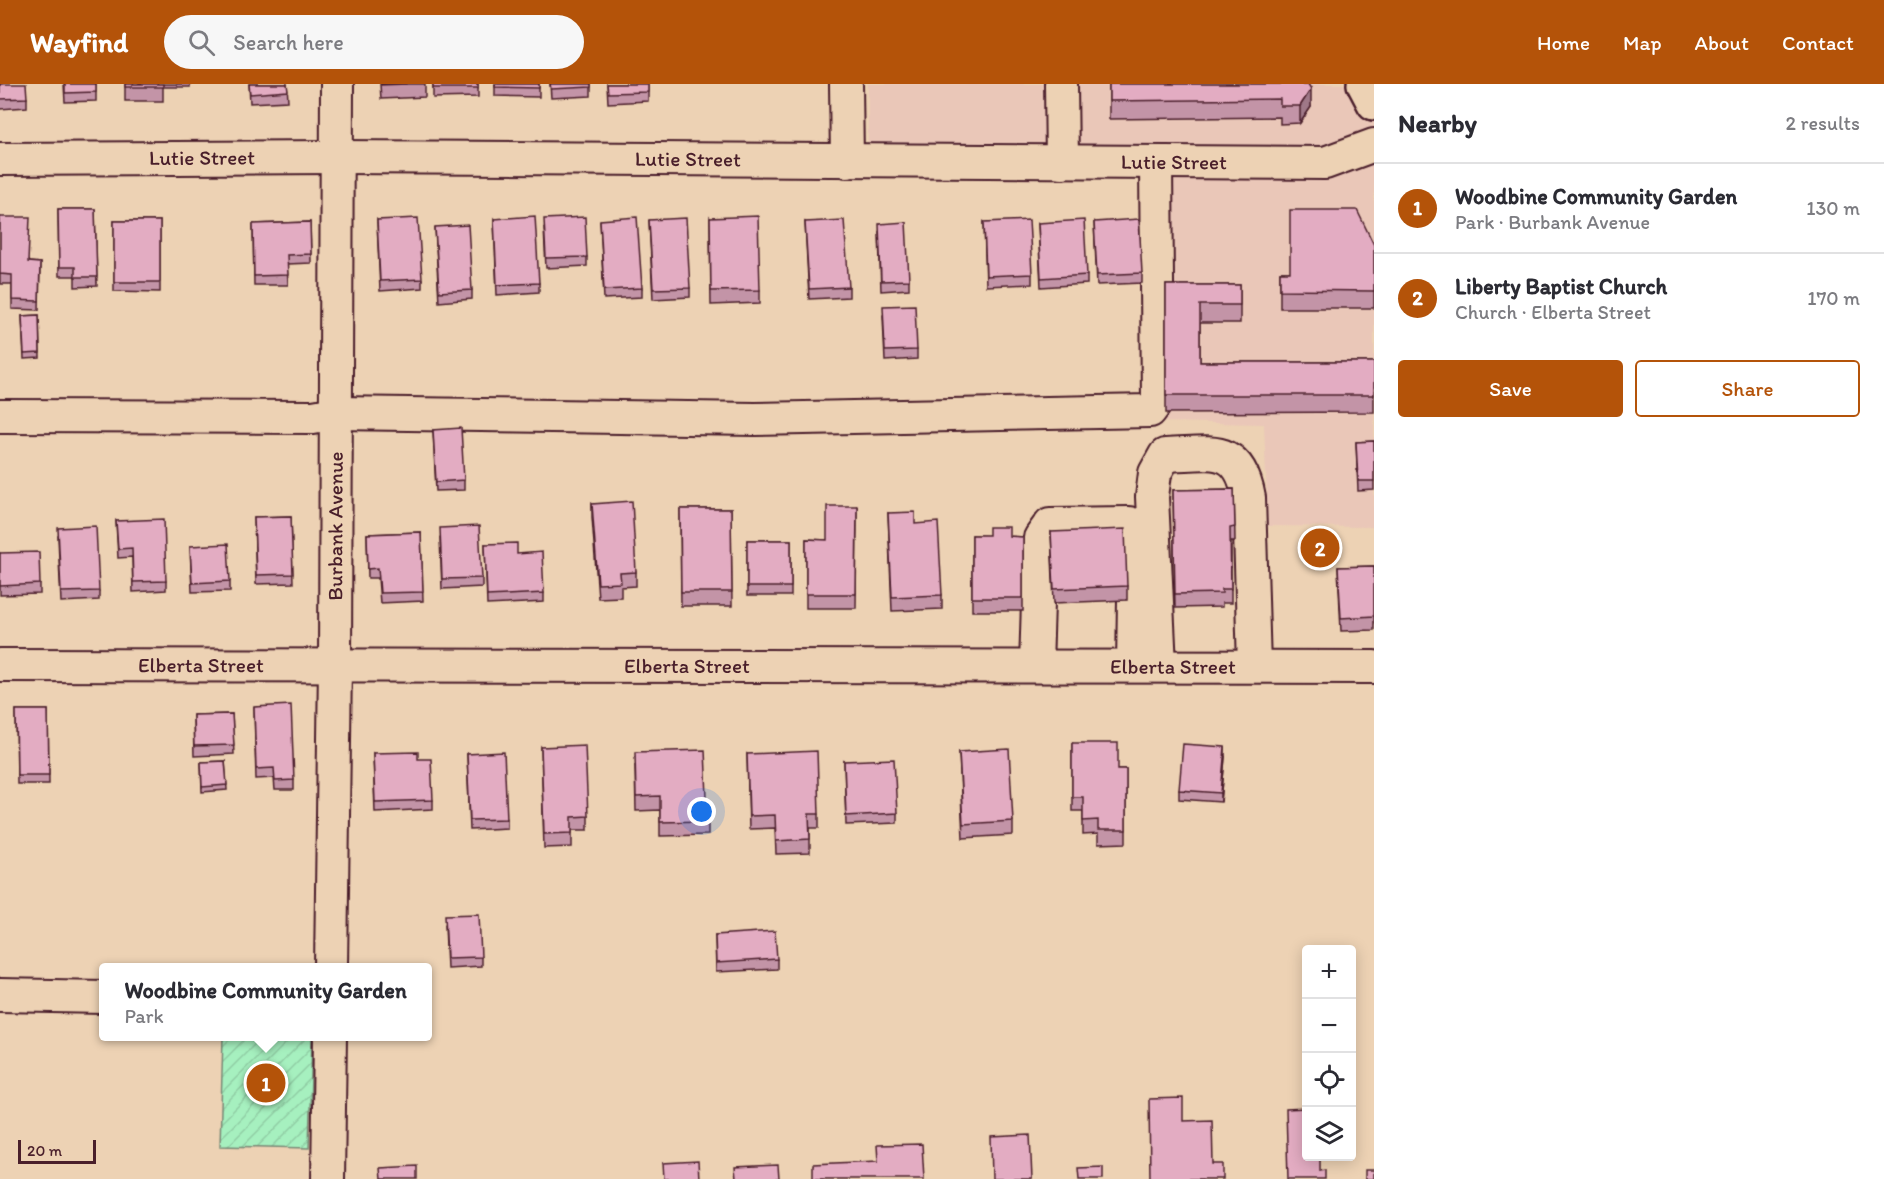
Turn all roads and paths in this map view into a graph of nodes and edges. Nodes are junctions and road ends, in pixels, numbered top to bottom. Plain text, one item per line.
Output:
1 (337, 84) edge
2 (846, 84) edge
3 (1061, 84) edge
4 (1364, 84) edge
5 (1374, 103) edge
6 (1374, 145) edge
7 (336, 157) junction
8 (0, 159) edge
9 (847, 160) junction
10 (1062, 162) junction
11 (1156, 163) junction
12 (336, 413) junction
13 (0, 416) edge
14 (335, 664) junction
15 (0, 665) edge
16 (1036, 666) junction
17 (1147, 666) junction
18 (1254, 666) junction
19 (1374, 666) edge
20 (331, 963) edge
21 (0, 995) edge
22 (99, 997) edge
23 (330, 1041) edge
24 (327, 1179) edge

1 - 7 street, Burbank Avenue
2 - 9 street
3 - 10 street
4 - 5 main road
6 - 11 street, Lutie Street
7 - 8 street, Lutie Street
7 - 9 street, Lutie Street
7 - 12 street, Burbank Avenue
9 - 10 street, Lutie Street
10 - 11 street, Lutie Street
11 - 12 street
12 - 13 street
12 - 14 street, Burbank Avenue
14 - 15 street, Elberta Street
14 - 16 street, Elberta Street
14 - 20 street, Burbank Avenue
16 - 17 street, Elberta Street
16 - 17 street
17 - 18 street, Elberta Street
17 - 18 street
18 - 19 street, Elberta Street
21 - 22 street
23 - 24 street

